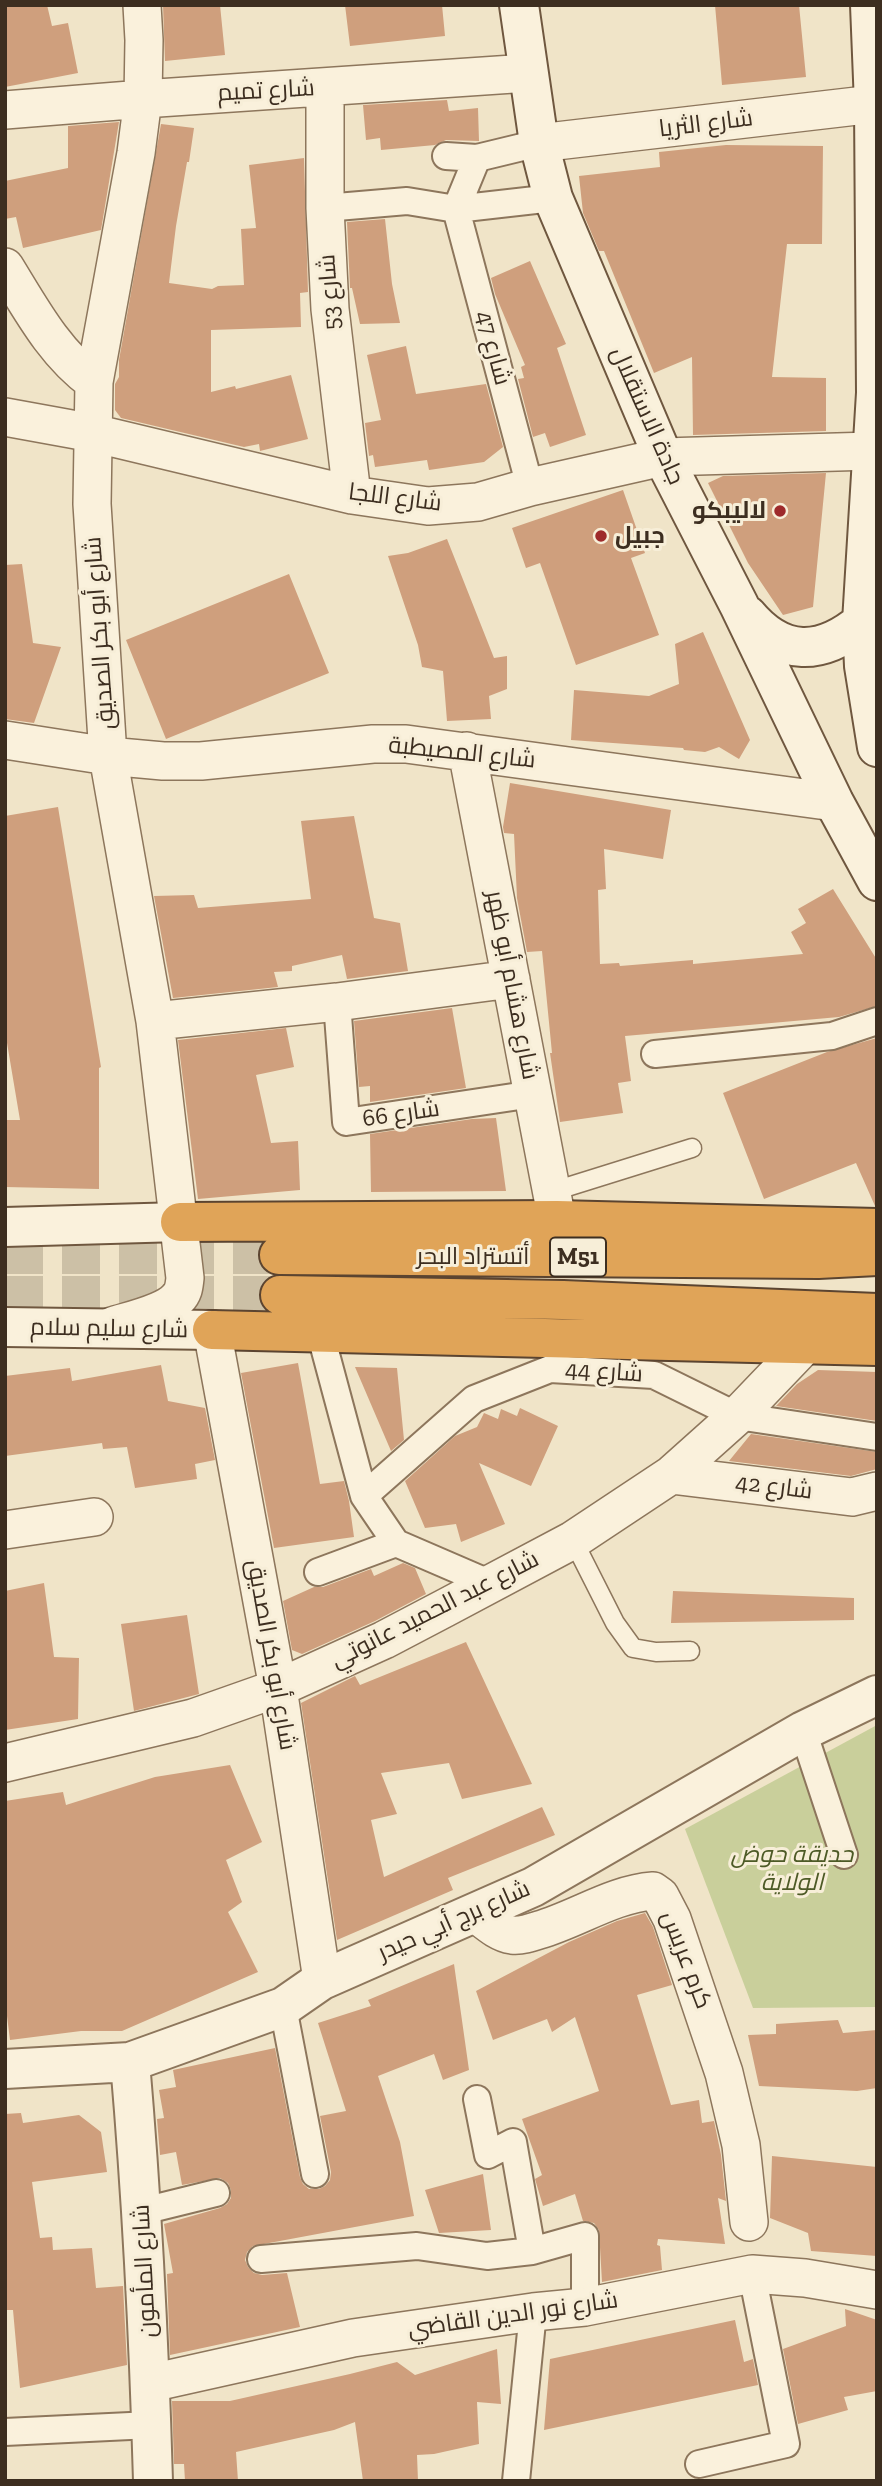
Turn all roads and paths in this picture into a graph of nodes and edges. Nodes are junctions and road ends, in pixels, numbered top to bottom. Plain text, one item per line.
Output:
1 (142, 5) edge
2 (519, 5) edge
3 (870, 5) edge
4 (528, 74) junction
5 (325, 88) junction
6 (143, 99) junction
7 (874, 104) junction
8 (5, 110) edge
9 (539, 144) junction
10 (446, 156) dead end
11 (477, 158) junction
12 (553, 198) junction
13 (325, 208) junction
14 (456, 209) junction
15 (5, 267) edge
16 (94, 382) junction
17 (876, 393) edge
18 (5, 416) edge
19 (93, 433) junction
20 (872, 452) junction
21 (663, 457) junction
22 (530, 487) junction
23 (352, 495) junction
24 (739, 605) junction
25 (862, 622) junction
26 (871, 666) edge
27 (5, 740) edge
28 (877, 747) edge
29 (467, 751) junction
30 (108, 756) junction
31 (834, 802) junction
32 (877, 881) edge
33 (511, 979) junction
34 (337, 1002) junction
35 (155, 1021) junction
36 (877, 1021) edge
37 (656, 1054) dead end
38 (533, 1094) junction
39 (692, 1148) dead end
40 (554, 1206) junction
41 (180, 1222) junction
42 (5, 1227) edge
43 (877, 1228) edge
44 (279, 1255) tunnel mouth
45 (877, 1256) edge
46 (280, 1295) tunnel mouth
47 (877, 1313) edge
48 (5, 1327) edge
49 (102, 1329) junction
50 (212, 1330) junction
51 (320, 1332) junction
52 (805, 1345) junction
53 (877, 1346) edge
54 (737, 1416) junction
55 (877, 1437) edge
56 (671, 1475) junction
57 (877, 1491) edge
58 (364, 1496) junction
59 (94, 1517) dead end
60 (5, 1530) edge
61 (573, 1540) junction
62 (396, 1543) junction
63 (317, 1572) dead end
64 (491, 1584) junction
65 (690, 1651) dead end
66 (278, 1688) junction
67 (877, 1695) edge
68 (803, 1731) junction
69 (5, 1763) edge
70 (844, 1855) dead end
71 (475, 1913) junction
72 (322, 1980) junction
73 (283, 2007) junction
74 (130, 2062) junction
75 (5, 2069) edge
76 (477, 2099) dead end
77 (315, 2174) dead end
78 (216, 2193) dead end
79 (143, 2211) junction
80 (749, 2222) dead end
81 (532, 2251) junction
82 (261, 2259) dead end
83 (752, 2274) junction
84 (877, 2290) edge
85 (585, 2307) junction
86 (533, 2312) junction
87 (151, 2383) junction
88 (151, 2425) junction
89 (5, 2432) edge
90 (699, 2464) dead end
91 (153, 2481) edge
92 (516, 2481) edge

1 - 6 street, شارع أبو بكر الصديق
2 - 4 main road, جادة الاستقلال
3 - 7 main road
4 - 5 street, شارع تميم
4 - 9 main road, جادة الاستقلال
5 - 6 street, شارع تميم
5 - 13 street, شارع 53
6 - 8 street, شارع تميم
6 - 16 street, شارع أبو بكر الصديق
7 - 9 street, شارع الثريا
7 - 17 main road
9 - 11 street
9 - 12 main road, جادة الاستقلال
10 - 11 street
11 - 14 street
12 - 14 street
12 - 21 main road, جادة الاستقلال
13 - 14 street
13 - 23 street, شارع 53
14 - 22 street, شارع 47
15 - 16 street
16 - 19 street, شارع أبو بكر الصديق
17 - 20 main road
18 - 19 street, شارع اللجا
19 - 23 street, شارع اللجا
19 - 30 street, شارع أبو بكر الصديق
20 - 21 street, شارع اللجا
20 - 25 main road
21 - 22 street, شارع اللجا
21 - 24 main road, جادة الاستقلال
22 - 23 street, شارع اللجا
24 - 25 main road
24 - 31 main road, جادة الاستقلال
25 - 26 main road
26 - 28 main road
27 - 30 street, شارع المصيطبة
29 - 30 street, شارع المصيطبة
29 - 31 street, شارع المصيطبة
29 - 33 street, شارع هشام أبو ظهر
30 - 35 street, شارع أبو بكر الصديق
31 - 32 main road, جادة الاستقلال
33 - 34 street
33 - 38 street, شارع هشام أبو ظهر
34 - 35 street
34 - 38 street, شارع 66
35 - 41 street, شارع أبو بكر الصديق
36 - 37 street
38 - 40 street, شارع هشام أبو ظهر
39 - 40 lane
40 - 41 highway
40 - 43 highway
41 - 42 main road
41 - 49 street, شارع أبو بكر الصديق
44 - 45 highway, أتستراد البحر / M51
46 - 47 highway, أتستراد البحر / M51
48 - 49 main road, شارع سليم سلام
49 - 50 main road, شارع سليم سلام
50 - 51 highway
50 - 66 street, شارع أبو بكر الصديق
51 - 52 highway
51 - 58 street
52 - 53 highway
52 - 54 street, شارع عبد الحميد عانوتي
54 - 55 street, شارع 44
54 - 56 street, شارع عبد الحميد عانوتي
54 - 58 street, شارع 44
56 - 57 street, شارع 42
56 - 61 street, شارع عبد الحميد عانوتي
58 - 62 street
59 - 60 street
61 - 64 street, شارع عبد الحميد عانوتي
61 - 65 lane
62 - 63 street
62 - 64 street
64 - 66 street, شارع عبد الحميد عانوتي
66 - 69 street, شارع عبد الحميد عانوتي
66 - 72 street, شارع أبو بكر الصديق
67 - 68 main road, شارع برج أبي حيدر
68 - 70 street
68 - 71 main road, شارع برج أبي حيدر
71 - 72 main road, شارع برج أبي حيدر
71 - 80 street, كرم عريس
72 - 73 main road, شارع برج أبي حيدر
73 - 74 main road, شارع برج أبي حيدر
73 - 77 street
74 - 75 main road, شارع برج أبي حيدر
74 - 79 main road, شارع المأمون
76 - 81 street
78 - 79 street
79 - 87 main road, شارع المأمون
81 - 82 street
81 - 85 street
83 - 84 street, شارع نور الدين القاضي
83 - 85 street, شارع نور الدين القاضي
83 - 90 street
85 - 86 street, شارع نور الدين القاضي
86 - 87 street, شارع نور الدين القاضي
86 - 92 street
87 - 88 main road, شارع المأمون
88 - 89 street
88 - 91 main road, شارع المأمون

